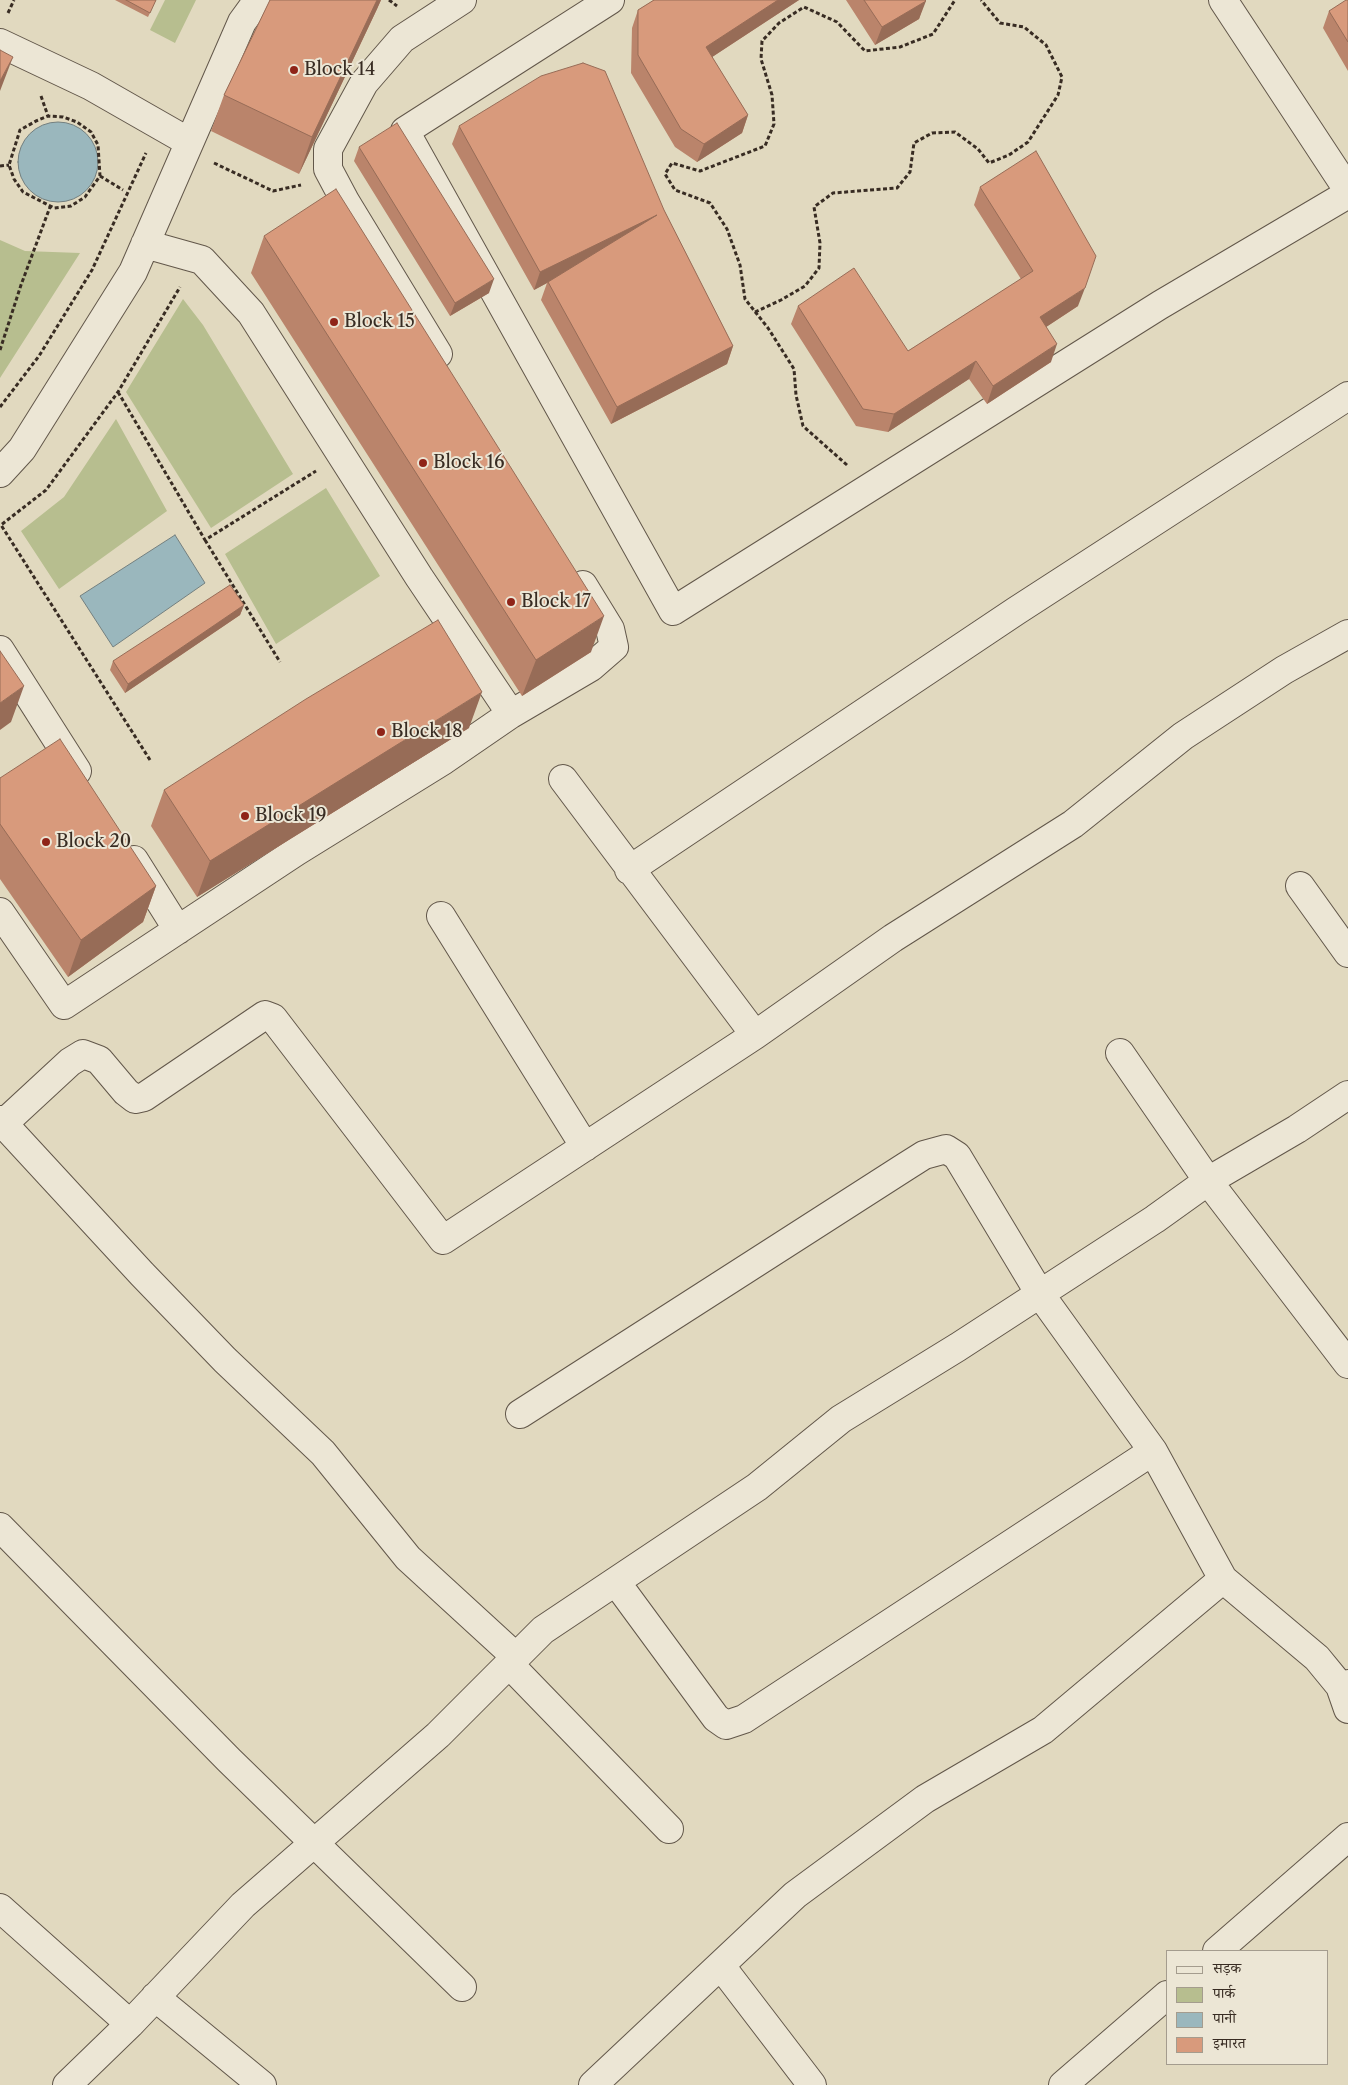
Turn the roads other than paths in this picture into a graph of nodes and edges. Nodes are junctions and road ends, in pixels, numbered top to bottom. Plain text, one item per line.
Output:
1 (258, 0) edge
2 (462, 0) edge
3 (610, 0) edge
4 (1223, 0) edge
5 (3, 31) edge
6 (188, 146) junction
7 (1348, 190) edge
8 (1348, 194) edge
9 (146, 244) junction
10 (454, 378) edge
11 (1348, 396) edge
12 (0, 473) edge
13 (568, 562) edge
14 (1348, 634) edge
15 (0, 650) edge
16 (511, 714) junction
17 (564, 779) dead end
18 (89, 790) edge
19 (120, 839) edge
20 (629, 870) junction
21 (1300, 886) dead end
22 (0, 912) edge
23 (442, 916) dead end
24 (178, 930) junction
25 (1348, 953) edge
26 (754, 1035) junction
27 (1120, 1053) dead end
28 (1348, 1094) edge
29 (2, 1122) edge
30 (585, 1146) junction
31 (1208, 1181) junction
32 (1040, 1294) junction
33 (1348, 1364) edge
34 (520, 1414) dead end
35 (1153, 1451) junction
36 (0, 1527) edge
37 (1223, 1579) junction
38 (616, 1582) junction
39 (512, 1660) junction
40 (1345, 1693) edge
41 (668, 1830) dead end
42 (1348, 1837) edge
43 (314, 1844) junction
44 (0, 1908) edge
45 (1218, 1950) edge
46 (721, 1966) junction
47 (462, 1987) dead end
48 (1166, 1996) edge
49 (156, 1997) junction
50 (130, 2024) junction
51 (67, 2085) edge
52 (262, 2085) edge
53 (593, 2085) edge
54 (812, 2085) edge
55 (1063, 2085) edge

1 - 6 street
2 - 10 street
3 - 8 street
4 - 7 street
5 - 6 street
6 - 9 street
9 - 12 street
9 - 16 street
11 - 20 street
13 - 16 street
14 - 26 street
15 - 18 street
16 - 24 street
17 - 20 street
19 - 24 street
20 - 26 street
21 - 25 street
22 - 24 street
23 - 30 street
26 - 30 street
27 - 31 street
28 - 31 street
29 - 30 street
29 - 39 street
31 - 32 street
31 - 33 street
32 - 34 street
32 - 35 street
32 - 38 street
35 - 37 street
35 - 38 street
36 - 43 street
37 - 40 street
37 - 46 street
38 - 39 street
39 - 41 street
39 - 43 street
42 - 45 street
43 - 47 street
43 - 49 street
44 - 50 street
46 - 53 street
46 - 54 street
48 - 55 street
49 - 50 street
49 - 52 street
50 - 51 street

